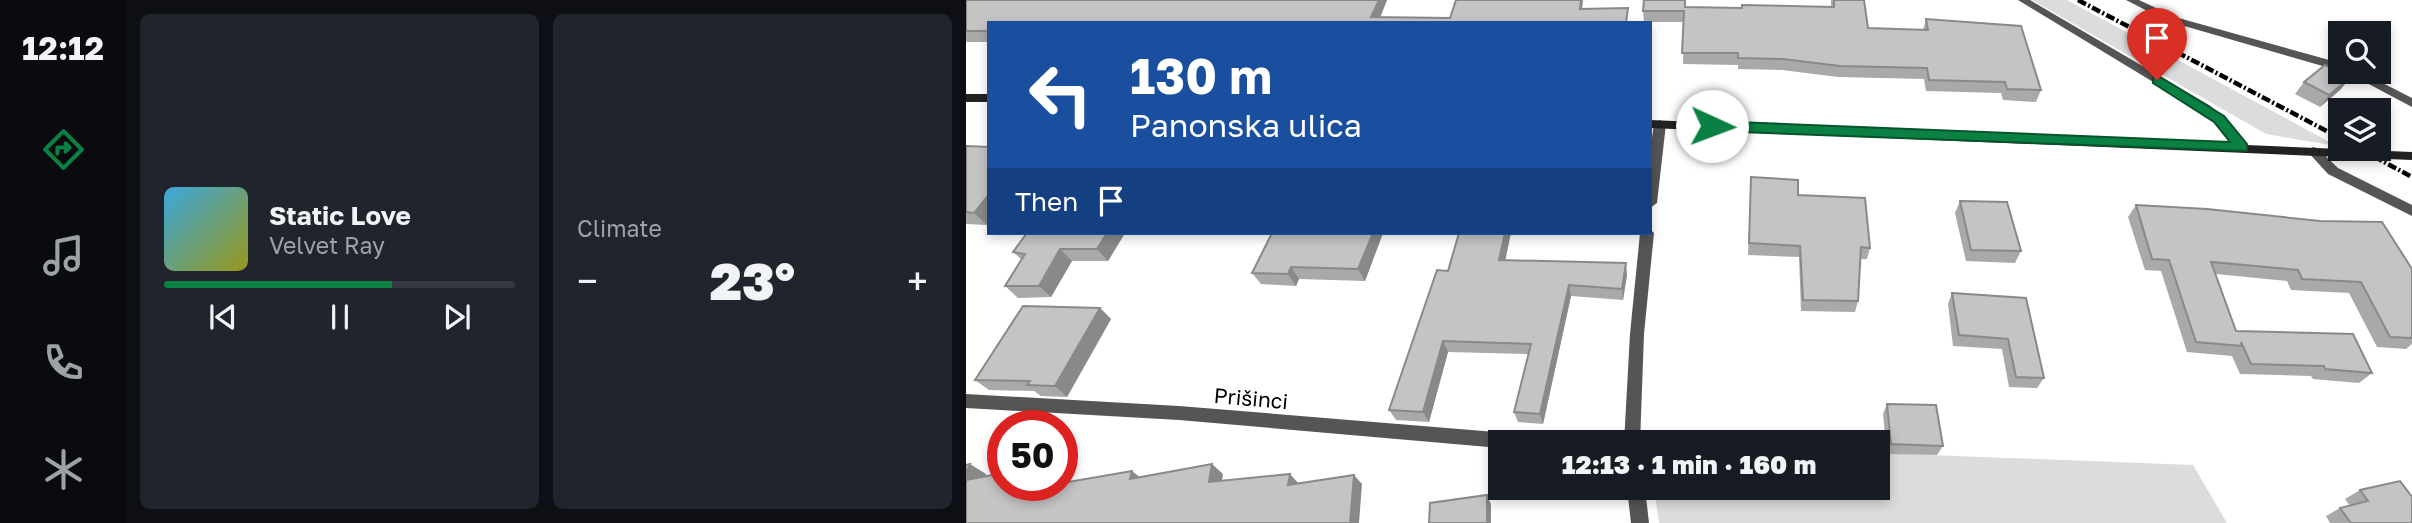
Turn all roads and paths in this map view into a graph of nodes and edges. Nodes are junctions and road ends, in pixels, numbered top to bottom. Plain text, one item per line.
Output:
1 (2023, 0) edge
2 (2131, 0) edge
3 (2328, 64) edge
4 (2375, 84) edge
5 (966, 98) edge
6 (987, 98) edge
7 (2412, 103) edge
8 (1655, 124) edge
9 (2242, 147) junction
10 (2313, 151) junction
11 (2412, 156) edge
12 (1652, 171) edge
13 (2412, 211) edge
14 (1647, 235) edge
15 (966, 401) edge
16 (1633, 430) edge
17 (1488, 439) edge
18 (1637, 500) edge
19 (1640, 523) edge

1 - 9 street
2 - 3 street
4 - 7 street
5 - 6 main road
8 - 9 main road
8 - 12 street
9 - 10 main road
10 - 11 main road
10 - 13 street
14 - 16 street
15 - 17 street, Prišinci
18 - 19 street

